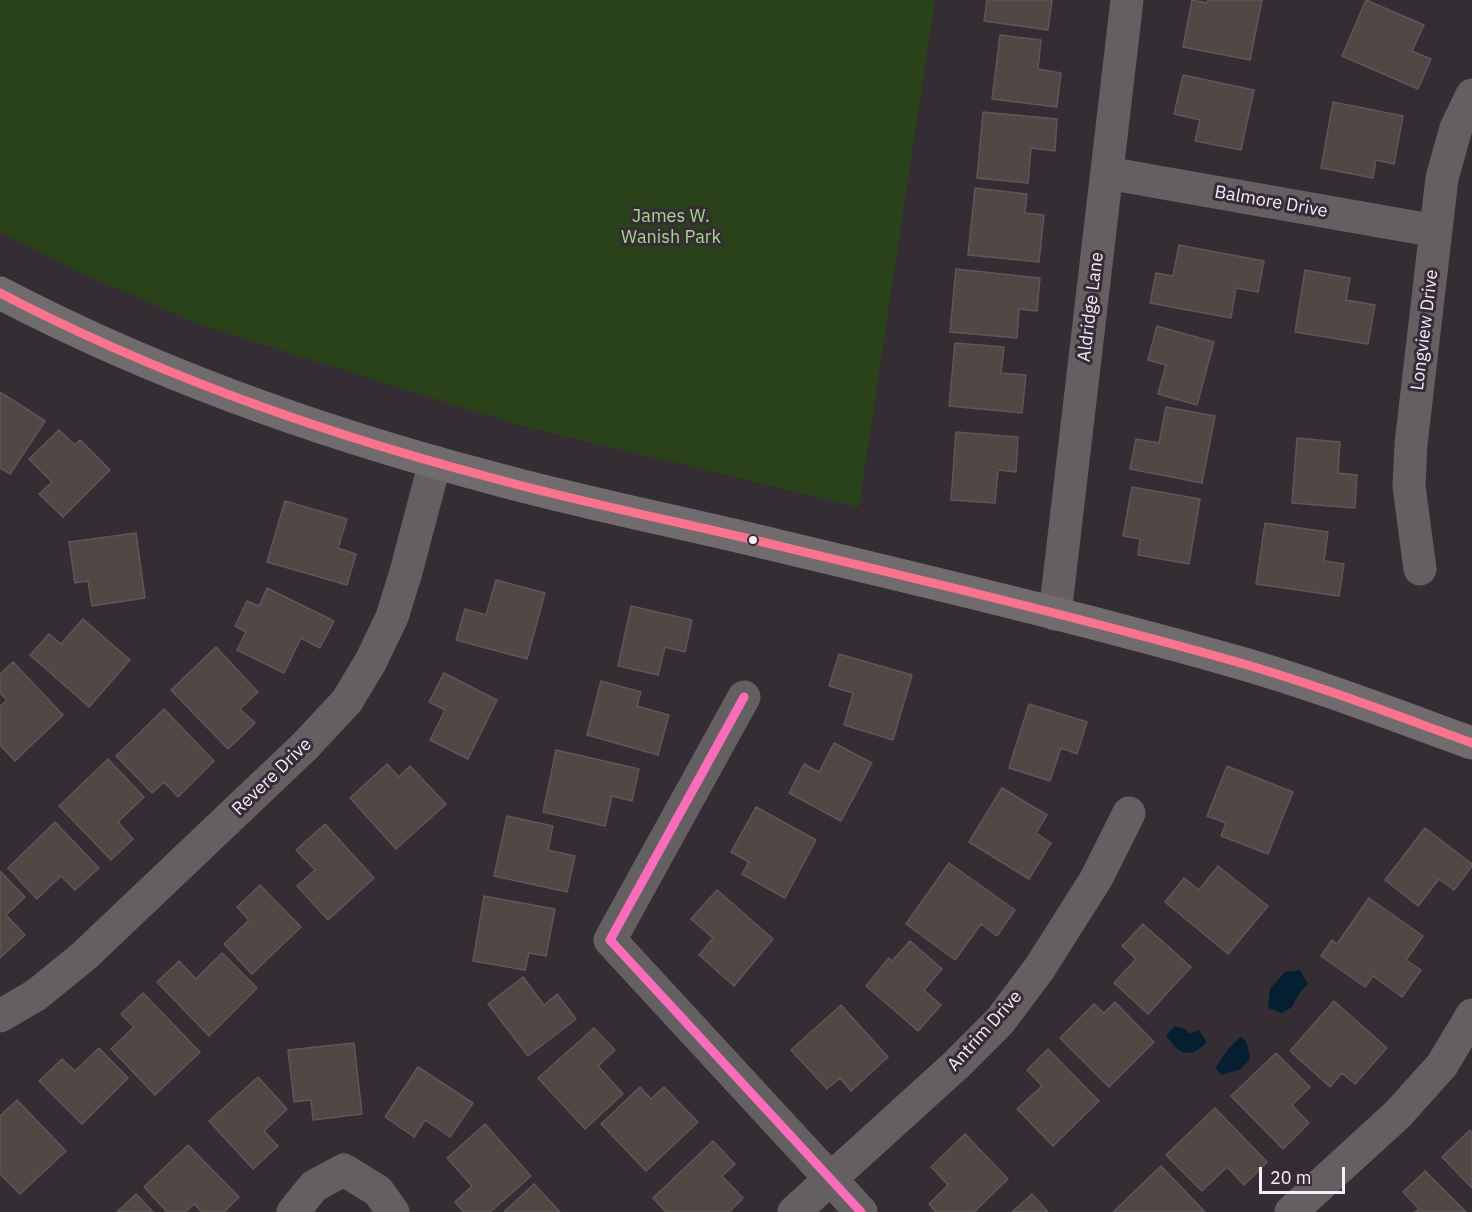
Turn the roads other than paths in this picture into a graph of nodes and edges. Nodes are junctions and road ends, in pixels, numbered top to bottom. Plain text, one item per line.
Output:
1 (1127, 0) edge
2 (1472, 96) edge
3 (1107, 173) junction
4 (1436, 231) junction
5 (0, 293) edge
6 (435, 462) junction
7 (1420, 569) dead end
8 (1055, 614) junction
9 (744, 697) dead end
10 (1472, 743) edge
11 (1129, 813) dead end
12 (1472, 1015) edge
13 (0, 1016) edge
14 (830, 1179) junction
15 (293, 1212) edge
16 (393, 1212) edge
17 (794, 1212) edge
18 (861, 1212) edge
19 (1291, 1212) edge

1 - 3 street, Aldridge Lane
2 - 4 street, Longview Drive
3 - 4 street, Balmore Drive
3 - 8 street, Aldridge Lane
4 - 7 street, Longview Drive
5 - 6 main road
6 - 8 main road
6 - 13 street, Revere Drive
8 - 10 main road
9 - 14 street
11 - 14 street, Antrim Drive
12 - 19 street
14 - 17 street, Antrim Drive
14 - 18 street
15 - 16 street

